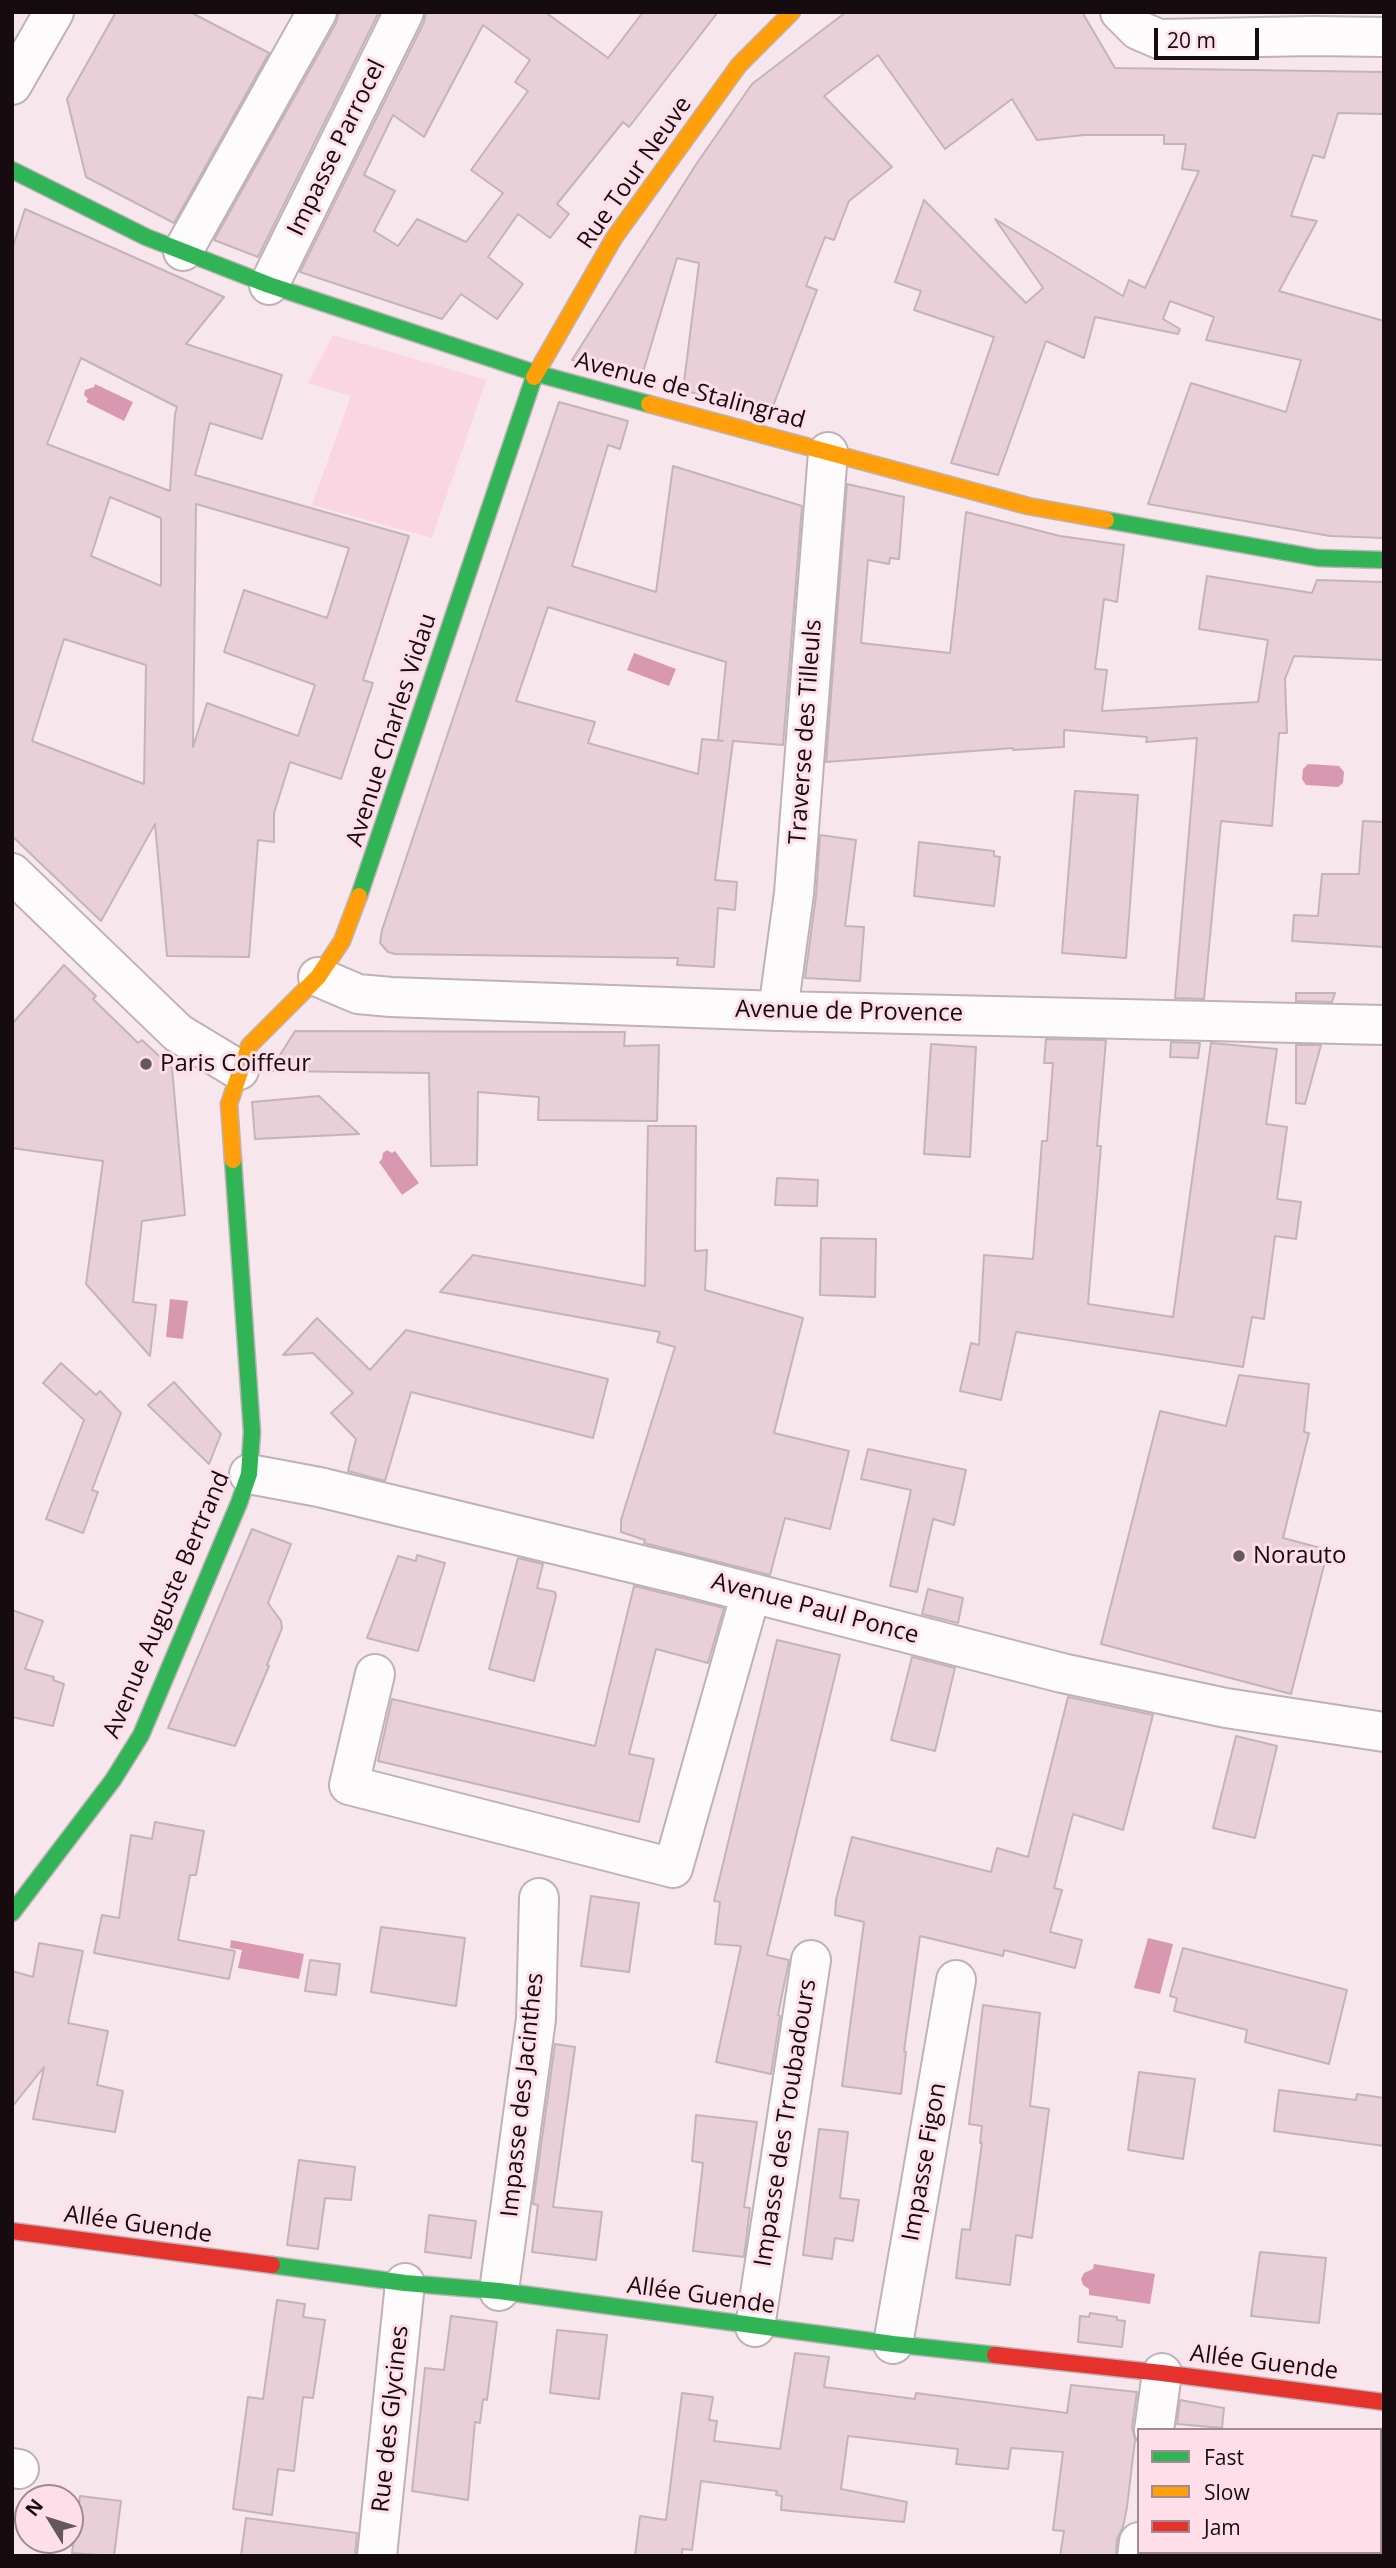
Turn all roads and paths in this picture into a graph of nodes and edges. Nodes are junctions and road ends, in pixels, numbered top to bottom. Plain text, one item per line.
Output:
1 (54, 12) edge
2 (317, 12) edge
3 (404, 12) edge
4 (792, 12) edge
5 (1129, 21) edge
6 (1307, 24) edge
7 (1384, 37) edge
8 (12, 85) edge
9 (12, 170) edge
10 (183, 251) junction
11 (269, 285) junction
12 (535, 373) junction
13 (828, 452) junction
14 (1384, 560) edge
15 (12, 873) edge
16 (318, 977) junction
17 (778, 1011) junction
18 (1384, 1025) edge
19 (239, 1070) junction
20 (249, 1474) junction
21 (751, 1593) junction
22 (375, 1674) dead end
23 (1384, 1732) edge
24 (539, 1898) dead end
25 (12, 1913) edge
26 (811, 1960) dead end
27 (956, 1980) dead end
28 (12, 2231) edge
29 (405, 2283) junction
30 (499, 2291) junction
31 (755, 2327) junction
32 (893, 2344) junction
33 (1162, 2373) junction
34 (1384, 2402) edge
35 (1154, 2428) edge
36 (377, 2556) edge

1 - 8 street
2 - 10 street
3 - 11 street, Impasse Parrocel
4 - 12 street, Rue Tour Neuve
5 - 6 street
6 - 7 street
9 - 10 street, Avenue de Stalingrad
10 - 11 street, Avenue de Stalingrad
11 - 12 street, Avenue de Stalingrad
12 - 13 street, Avenue de Stalingrad
12 - 16 street, Avenue Charles Vidau
13 - 14 street, Avenue de Stalingrad
13 - 17 street, Traverse des Tilleuls
15 - 19 street
16 - 17 street, Avenue de Provence
16 - 19 street, Avenue Charles Vidau
17 - 18 street, Avenue de Provence
19 - 20 street, Avenue Auguste Bertrand
20 - 21 street, Avenue Paul Ponce
20 - 25 street, Avenue Auguste Bertrand
21 - 22 street
21 - 23 street, Avenue Paul Ponce
24 - 30 street, Impasse des Jacinthes
26 - 31 street, Impasse des Troubadours
27 - 32 street, Impasse Figon
28 - 29 street, Allée Guende
29 - 30 street, Allée Guende
29 - 36 street, Rue des Glycines
30 - 31 street, Allée Guende
31 - 32 street, Allée Guende
32 - 33 street, Allée Guende
33 - 34 street, Allée Guende
33 - 35 street

